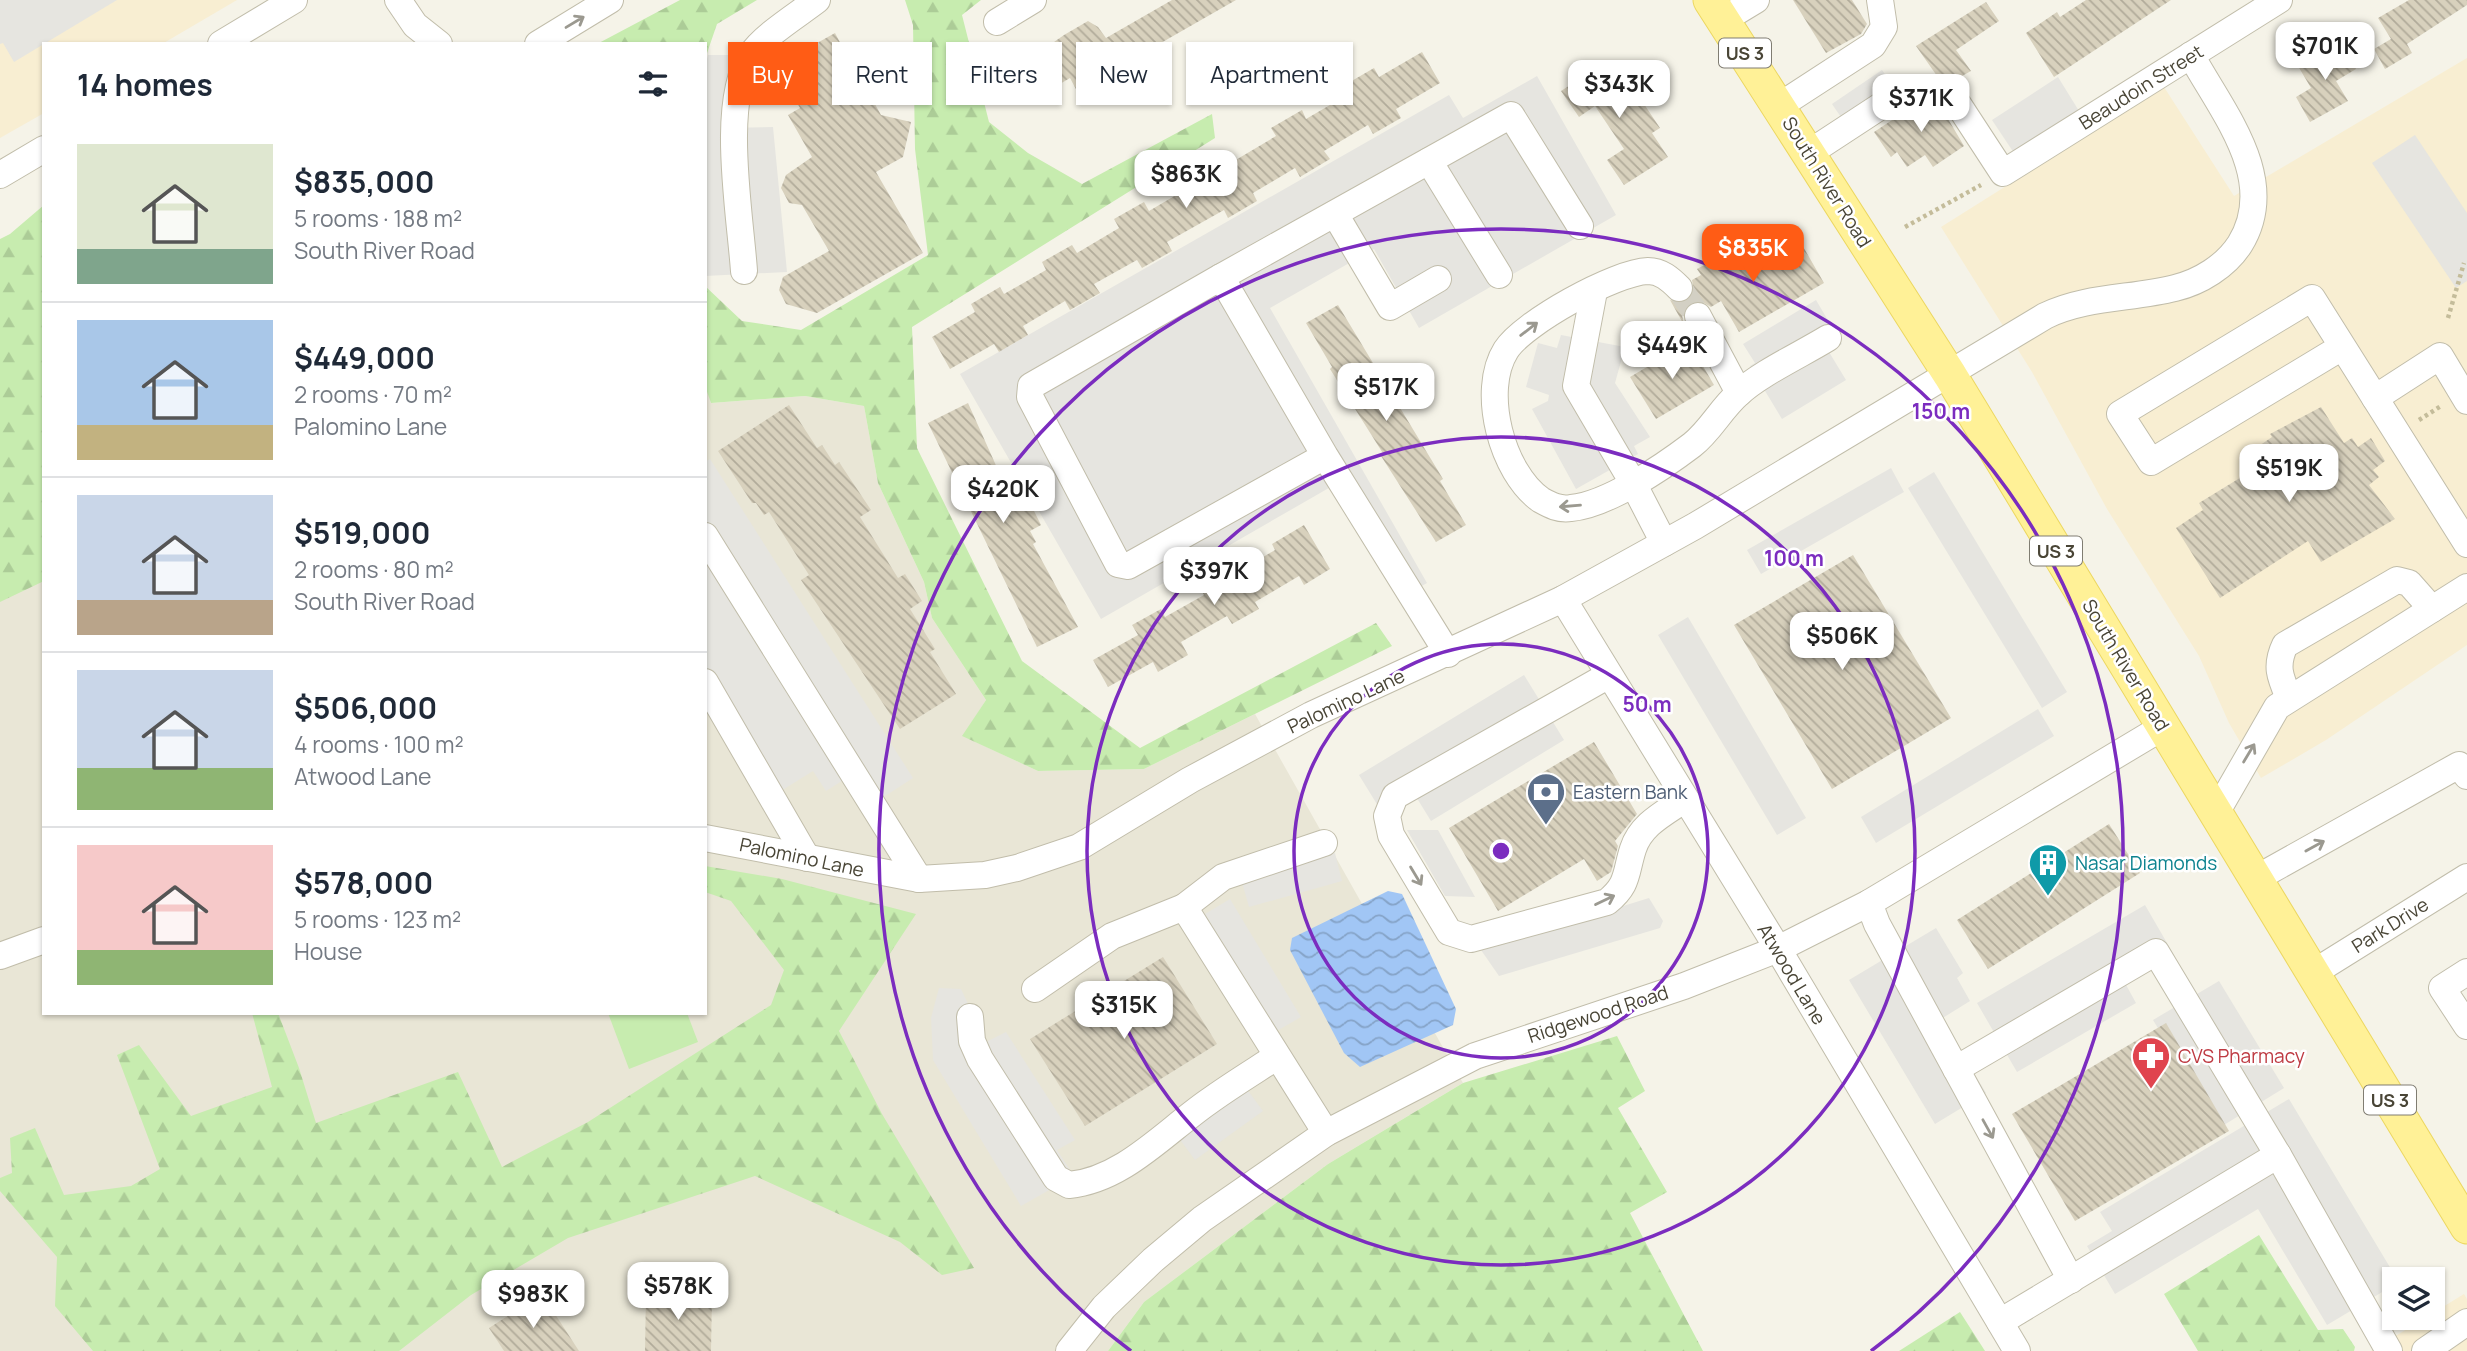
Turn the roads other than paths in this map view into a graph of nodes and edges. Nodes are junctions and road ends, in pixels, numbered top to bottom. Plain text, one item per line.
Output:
1 (294, 0) edge
2 (398, 0) edge
3 (421, 0) edge
4 (610, 0) edge
5 (817, 0) edge
6 (1033, 0) edge
7 (1756, 0) edge
8 (1880, 0) edge
9 (2279, 0) edge
10 (1717, 10) edge
11 (997, 22) dead end
12 (224, 42) edge
13 (433, 42) edge
14 (541, 42) edge
15 (2191, 55) junction
16 (1893, 98) dead end
17 (1954, 98) dead end
18 (1779, 106) junction
19 (42, 150) edge
20 (1809, 153) junction
21 (1429, 161) junction
22 (0, 175) edge
23 (1335, 214) junction
24 (1580, 226) dead end
25 (744, 271) dead end
26 (1499, 275) dead end
27 (1221, 277) junction
28 (1438, 279) dead end
29 (1679, 288) tunnel mouth
30 (1594, 290) junction
31 (1698, 316) tunnel mouth
32 (1828, 338) dead end
33 (2342, 347) junction
34 (1950, 375) junction
35 (1739, 393) junction
36 (2375, 398) junction
37 (2458, 401) edge
38 (1325, 456) junction
39 (1633, 482) junction
40 (707, 539) edge
41 (1664, 543) junction
42 (2467, 544) edge
43 (2467, 587) edge
44 (1563, 599) junction
45 (2432, 609) junction
46 (1448, 654) junction
47 (1609, 675) junction
48 (707, 685) edge
49 (2289, 698) junction
50 (2163, 727) junction
51 (2463, 771) edge
52 (1685, 799) junction
53 (2216, 813) junction
54 (707, 838) edge
55 (1324, 843) dead end
56 (807, 858) junction
57 (2467, 877) edge
58 (919, 879) junction
59 (2255, 879) junction
60 (1869, 903) junction
61 (1184, 907) junction
62 (42, 941) edge
63 (1778, 949) junction
64 (0, 956) edge
65 (2467, 972) edge
66 (2313, 973) junction
67 (1035, 989) dead end
68 (970, 1017) dead end
69 (2467, 1026) edge
70 (1276, 1057) junction
71 (1956, 1069) junction
72 (1326, 1133) junction
73 (2278, 1155) junction
74 (2467, 1227) edge
75 (2071, 1279) junction
76 (2000, 1322) junction
77 (2467, 1322) edge
78 (1069, 1351) edge
79 (2017, 1351) edge
80 (2389, 1351) edge
81 (2425, 1351) edge

1 - 12 street
2 - 13 street
3 - 13 street
14 -> 4 street
5 - 25 street
6 - 11 street
7 - 10 street
8 - 18 street
9 - 15 street, Beaudoin Street
10 - 18 main road, South River Road / US 3
15 - 17 street, Beaudoin Street
15 - 34 street, Palomino Lane
16 - 20 street
18 - 20 main road, South River Road / US 3
19 - 22 street
20 - 34 main road, South River Road / US 3
21 - 23 street
21 - 24 street
21 - 26 street
23 - 27 street
23 - 28 street
27 - 38 street
27 - 38 street
29 - 30 street
30 - 39 street
39 -> 30 street
31 - 35 street
32 - 35 street
33 - 33 street
33 - 36 street
34 - 41 street, Palomino Lane
34 - 50 main road, South River Road / US 3
35 - 39 street
36 - 37 street
36 - 42 street
38 - 46 street
39 - 41 street
40 - 58 street
41 - 44 street, Palomino Lane
43 - 45 street
44 - 46 street, Palomino Lane
44 - 47 street, Atwood Lane
45 - 49 street
45 - 49 street
46 - 58 street, Palomino Lane
47 - 52 street, Atwood Lane
47 -> 52 street
48 - 56 street
53 -> 49 street
50 - 53 main road, South River Road / US 3
50 - 60 street, Ridgewood Road
59 -> 51 street
52 - 63 street, Atwood Lane
53 - 59 main road, South River Road / US 3
54 - 56 street, Palomino Lane
55 - 61 street
56 - 58 street, Palomino Lane
57 - 66 street, Park Drive
59 - 66 main road, South River Road / US 3
60 - 63 street, Ridgewood Road
60 - 71 street
61 - 67 street
61 - 70 street
62 - 64 street
63 - 72 street, Ridgewood Road
63 - 76 street, Atwood Lane
65 - 69 street
66 - 74 main road, South River Road / US 3
68 - 70 street
70 - 72 street
71 - 73 street
71 -> 75 street
72 - 78 street, Ridgewood Road
73 - 75 street
73 - 80 street
75 - 76 street
76 - 79 street, Atwood Lane
77 - 81 street

